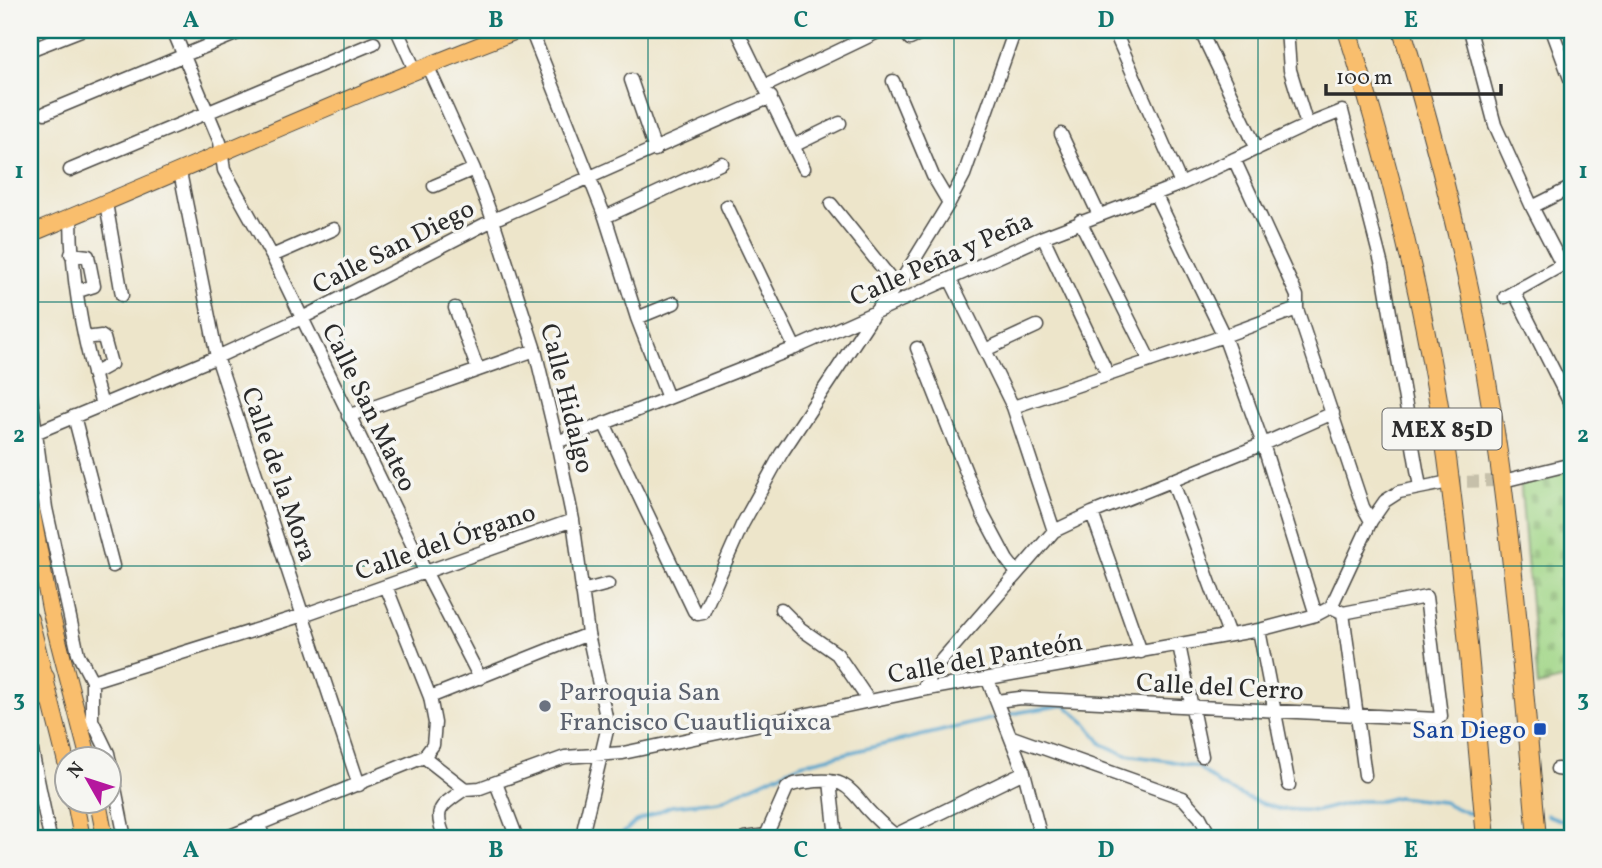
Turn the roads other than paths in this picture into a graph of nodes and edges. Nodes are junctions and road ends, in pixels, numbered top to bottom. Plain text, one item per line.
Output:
1 (80, 30) edge
2 (173, 30) edge
3 (245, 30) edge
4 (397, 30) edge
5 (518, 30) edge
6 (531, 30) edge
7 (737, 30) edge
8 (882, 30) edge
9 (904, 30) edge
10 (930, 30) edge
11 (1015, 30) edge
12 (1114, 30) edge
13 (1200, 30) edge
14 (1287, 30) edge
15 (1347, 30) edge
16 (1402, 30) edge
17 (1471, 30) edge
18 (1552, 30) edge
19 (374, 43) dead end
20 (30, 51) edge
21 (183, 56) junction
22 (421, 68) junction
23 (631, 80) dead end
24 (893, 81) dead end
25 (1572, 84) edge
26 (768, 92) junction
27 (45, 113) dead end
28 (207, 113) junction
29 (840, 123) dead end
30 (1307, 125) junction
31 (1061, 134) dead end
32 (793, 146) junction
33 (655, 149) junction
34 (1257, 149) junction
35 (222, 155) junction
36 (1234, 159) junction
37 (722, 163) dead end
38 (804, 168) dead end
39 (474, 169) junction
40 (70, 170) dead end
41 (180, 172) junction
42 (590, 178) junction
43 (1181, 184) junction
44 (434, 186) dead end
45 (1572, 187) edge
46 (1155, 194) junction
47 (106, 203) junction
48 (949, 203) junction
49 (831, 204) dead end
50 (727, 206) dead end
51 (1532, 207) junction
52 (1099, 215) junction
53 (71, 217) junction
54 (605, 217) junction
55 (493, 220) junction
56 (1080, 221) junction
57 (334, 229) dead end
58 (30, 234) edge
59 (1042, 237) junction
60 (272, 256) junction
61 (950, 279) junction
62 (897, 285) junction
63 (122, 295) dead end
64 (674, 303) dead end
65 (455, 308) dead end
66 (1297, 309) junction
67 (875, 312) junction
68 (302, 318) junction
69 (637, 318) junction
70 (1037, 326) dead end
71 (1224, 336) junction
72 (85, 338) junction
73 (795, 348) junction
74 (917, 348) dead end
75 (535, 350) junction
76 (985, 350) junction
77 (217, 357) junction
78 (1150, 361) junction
79 (478, 370) junction
80 (93, 374) junction
81 (1108, 375) junction
82 (30, 389) edge
83 (668, 398) junction
84 (102, 405) junction
85 (1013, 407) junction
86 (1572, 407) edge
87 (1333, 413) junction
88 (74, 416) junction
89 (348, 416) junction
90 (604, 423) junction
91 (35, 433) junction
92 (557, 442) junction
93 (1263, 444) junction
94 (1572, 464) edge
95 (1172, 480) junction
96 (1503, 481) tunnel mouth
97 (1449, 482) tunnel mouth
98 (1420, 487) junction
99 (36, 508) edge
100 (1091, 513) junction
101 (573, 520) junction
102 (1371, 521) junction
103 (1054, 531) junction
104 (113, 566) dead end
105 (426, 573) junction
106 (1017, 573) junction
107 (608, 584) dead end
108 (386, 586) junction
109 (582, 591) junction
110 (67, 605) junction
111 (50, 609) junction
112 (781, 609) dead end
113 (1337, 610) junction
114 (30, 613) edge
115 (303, 615) junction
116 (1316, 615) junction
117 (30, 619) edge
118 (73, 631) junction
119 (1259, 631) junction
120 (56, 632) junction
121 (588, 634) junction
122 (1229, 635) junction
123 (32, 637) edge
124 (1179, 645) junction
125 (1142, 652) junction
126 (47, 677) junction
127 (480, 678) junction
128 (988, 680) junction
129 (92, 681) junction
130 (922, 690) junction
131 (430, 697) junction
132 (869, 701) junction
133 (1192, 707) junction
134 (1001, 711) junction
135 (1276, 712) junction
136 (30, 714) edge
137 (1357, 715) junction
138 (1441, 716) joint
139 (86, 721) junction
140 (1012, 737) junction
141 (30, 741) edge
142 (62, 746) edge
143 (88, 746) edge
144 (600, 755) junction
145 (1202, 756) dead end
146 (425, 757) junction
147 (1557, 769) dead end
148 (1572, 771) edge
149 (1024, 772) junction
150 (1365, 775) dead end
151 (830, 781) junction
152 (496, 783) junction
153 (359, 785) junction
154 (1289, 785) dead end
155 (465, 789) junction
156 (78, 816) edge
157 (101, 816) edge
158 (258, 823) junction
159 (766, 837) edge
160 (50, 838) edge
161 (82, 838) edge
162 (105, 838) edge
163 (125, 838) edge
164 (225, 838) edge
165 (264, 838) edge
166 (445, 838) edge
167 (517, 838) edge
168 (585, 838) edge
169 (745, 838) edge
170 (836, 838) edge
171 (1041, 838) edge
172 (1211, 838) edge
173 (1486, 838) edge
174 (1537, 838) edge

1 - 20 street
2 - 21 street, Calle San Mateo
3 - 21 street
4 - 22 street, Calle Hidalgo
5 - 22 main road
6 - 42 street
7 - 26 street
8 - 26 street, Calle San Diego
9 - 10 street
11 - 48 street
12 - 43 street
13 - 34 street
14 - 30 street
15 - 173 highway, MEX 85D
16 - 174 highway, MEX 85D
17 - 51 street
18 - 25 street
19 - 28 street
21 - 27 street
21 - 28 street, Calle San Mateo
22 - 35 main road
22 - 39 street, Calle Hidalgo
23 - 33 street
24 - 48 street
26 - 32 street
26 - 33 street, Calle San Diego
28 - 35 street, Calle San Mateo
28 - 40 street
29 - 32 street
30 - 34 street, Calle Peña y Peña
30 - 98 street, Calle Peña y Peña
31 - 52 street
32 - 38 street
33 - 42 street, Calle San Diego
34 - 36 street, Calle Peña y Peña
35 - 41 main road
35 - 60 street, Calle San Mateo
36 - 43 street, Calle Peña y Peña
36 - 66 street
37 - 54 street
39 - 44 street
39 - 55 street, Calle Hidalgo
41 - 47 main road
41 - 77 street, Calle de la Mora
42 - 54 street
42 - 55 street, Calle San Diego
43 - 46 street, Calle Peña y Peña
45 - 51 street
46 - 52 street, Calle Peña y Peña
46 - 71 street
47 - 53 main road
47 - 63 street
48 - 62 street
49 - 62 street
50 - 73 street
51 - 86 street
52 - 56 street, Calle Peña y Peña
53 - 58 main road
53 - 72 street
54 - 69 street
55 - 68 street, Calle San Diego
55 - 75 street, Calle Hidalgo
56 - 59 street, Calle Peña y Peña
56 - 78 street
57 - 60 street
59 - 61 street, Calle Peña y Peña
59 - 81 street
60 - 68 street, Calle San Mateo
61 - 67 street, Calle Peña y Peña
61 - 76 street
62 - 67 street
64 - 69 street
65 - 79 street
66 - 71 street
66 - 87 street
67 - 73 street, Calle Peña y Peña
67 - 90 street
68 - 77 street, Calle San Diego
68 - 89 street, Calle San Mateo
69 - 83 street
70 - 76 street
71 - 78 street
71 - 93 street
72 - 80 street
72 - 80 street
73 - 83 street, Calle Peña y Peña
74 - 106 street
75 - 79 street
75 - 92 street, Calle Hidalgo
76 - 85 street
77 - 84 street, Calle San Diego
77 - 115 street, Calle de la Mora
78 - 81 street
79 - 89 street
80 - 84 street
81 - 85 street
82 - 91 street
83 - 90 street, Calle Peña y Peña
84 - 88 street, Calle San Diego
85 - 103 street
87 - 93 street
87 - 102 street
88 - 91 street, Calle San Diego
88 - 104 street
89 - 105 street, Calle San Mateo
90 - 92 street, Calle Peña y Peña
91 - 99 street
92 - 101 street, Calle Hidalgo
93 - 95 street
93 - 116 street
94 - 96 street
95 - 100 street
95 - 122 street
97 - 98 street
98 - 102 street
99 - 110 street
99 - 111 main road
100 - 103 street
100 - 125 street
101 - 105 street, Calle del Órgano
101 - 109 street, Calle Hidalgo
102 - 113 street
103 - 106 street
105 - 108 street, Calle del Órgano
105 - 127 street, Calle San Mateo
106 - 130 street
107 - 109 street
108 - 115 street, Calle del Órgano
108 - 131 street
109 - 121 street, Calle Hidalgo
110 - 111 street
110 - 118 street
111 - 114 street
111 - 120 main road
112 - 132 street
113 - 116 street, Calle del Panteón
113 - 137 street
113 - 138 street, Calle del Panteón
115 - 129 street, Calle del Órgano
115 - 153 street, Calle de la Mora
116 - 119 street, Calle del Panteón
117 - 123 main road
118 - 120 street
118 - 129 street
119 - 122 street, Calle del Panteón
119 - 135 street
120 - 123 street
120 - 139 main road
121 - 127 street
121 - 144 street, Calle Hidalgo
122 - 124 street, Calle del Panteón
123 - 126 main road
124 - 125 street, Calle del Panteón
124 - 133 street
125 - 128 street, Calle del Panteón
126 - 136 main road
126 - 142 main road
127 - 131 street
128 - 130 street, Calle del Panteón
128 - 134 street
129 - 139 street
130 - 132 street, Calle del Panteón
131 - 146 street
132 - 144 street, Calle del Panteón
133 - 134 street, Calle del Cerro
133 - 135 street, Calle del Cerro
133 - 145 street
134 - 140 street
135 - 137 street, Calle del Cerro
135 - 154 street
137 - 138 street, Calle del Cerro
137 - 150 street
139 - 143 main road
139 - 163 street
140 - 149 street
140 - 172 street
141 - 160 street
144 - 152 street, Calle del Panteón
144 - 168 street, Calle Hidalgo
146 - 153 street
146 - 155 street
147 - 148 street
149 - 151 street
149 - 171 street
151 - 159 street
151 - 170 street
152 - 155 street, Calle del Panteón
152 - 167 street
153 - 158 street
155 - 166 street
156 - 161 main road
157 - 162 main road
158 - 164 street
158 - 165 street
159 - 169 street

